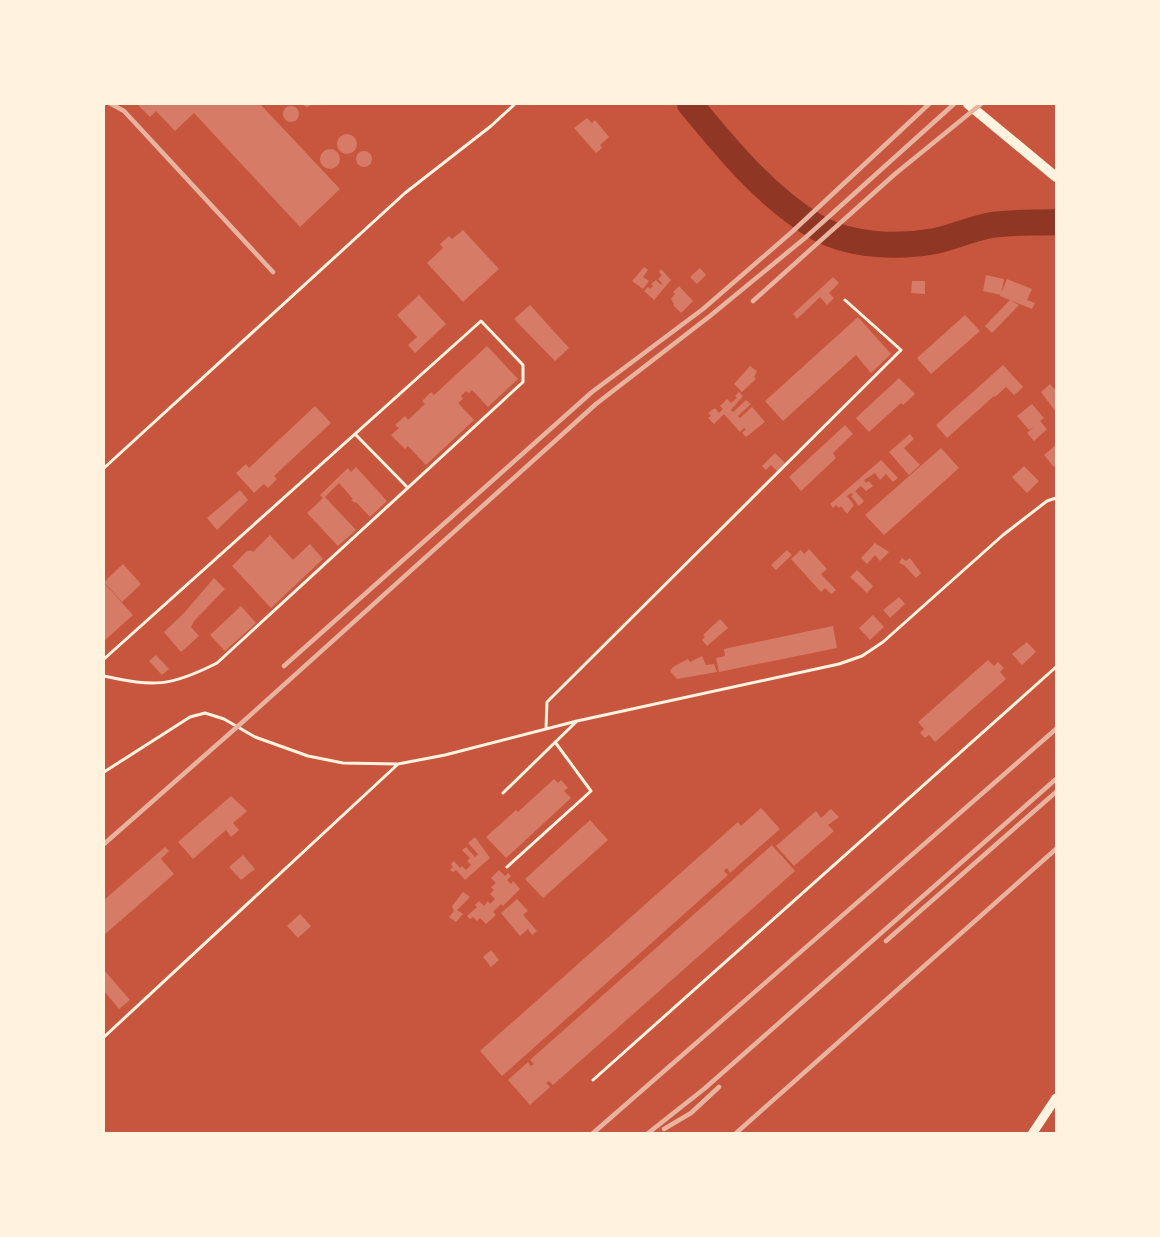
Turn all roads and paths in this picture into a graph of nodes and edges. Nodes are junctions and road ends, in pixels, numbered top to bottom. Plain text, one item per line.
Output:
1 (515, 104) edge
2 (968, 104) edge
3 (1056, 177) edge
4 (845, 300) dead end
5 (354, 434) junction
6 (104, 468) edge
7 (408, 488) junction
8 (1056, 498) edge
9 (104, 659) edge
10 (1056, 667) edge
11 (104, 676) edge
12 (577, 721) junction
13 (546, 729) junction
14 (555, 742) junction
15 (398, 764) junction
16 (104, 772) edge
17 (503, 793) dead end
18 (507, 867) dead end
19 (104, 1037) edge
20 (593, 1080) dead end
21 (1056, 1098) edge
22 (1032, 1134) edge

1 - 6 lane
2 - 3 main road
4 - 13 lane
5 - 7 lane
5 - 7 lane
5 - 9 lane
7 - 11 lane
8 - 12 lane
10 - 20 lane
12 - 13 lane
12 - 14 lane
13 - 15 lane
14 - 17 lane
14 - 18 lane
15 - 16 lane
15 - 19 lane
21 - 22 main road

